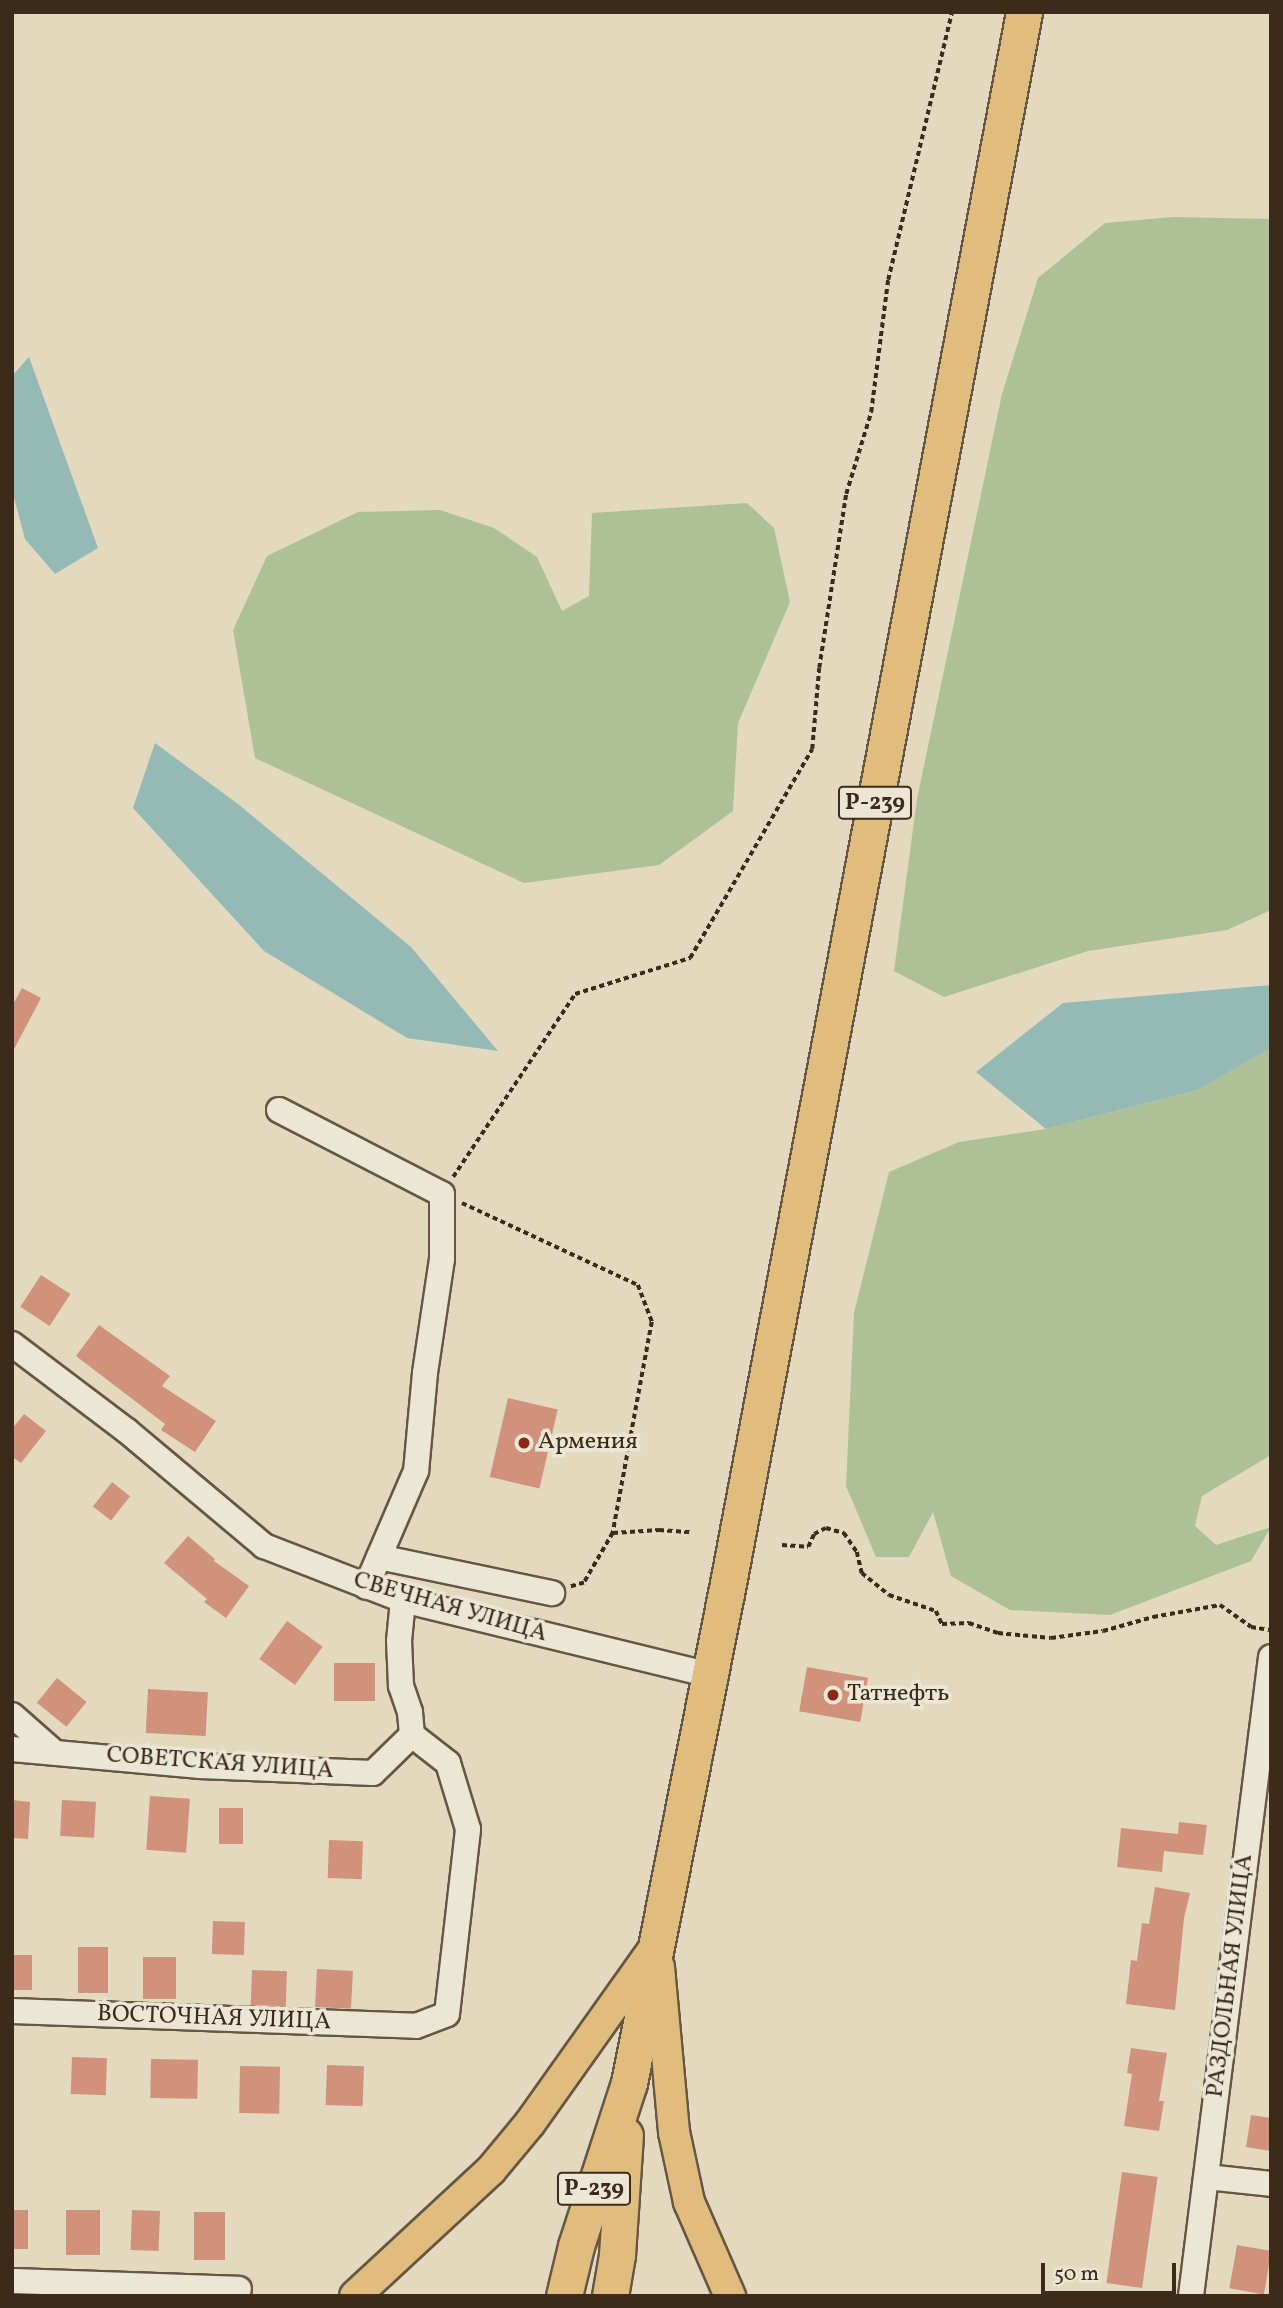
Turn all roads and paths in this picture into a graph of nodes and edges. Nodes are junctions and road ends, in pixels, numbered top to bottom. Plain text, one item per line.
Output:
1 (952, 12) edge
2 (1024, 12) edge
3 (279, 1110) dead end
4 (442, 1194) junction
5 (12, 1343) edge
6 (691, 1532) dead end
7 (613, 1533) junction
8 (782, 1545) dead end
9 (379, 1557) junction
10 (366, 1587) junction
11 (552, 1594) joint
12 (403, 1600) junction
13 (1271, 1630) edge
14 (1271, 1657) edge
15 (710, 1675) junction
16 (12, 1715) edge
17 (412, 1735) junction
18 (12, 1749) edge
19 (54, 1752) junction
20 (657, 1943) junction
21 (12, 2011) edge
22 (629, 2083) junction
23 (1207, 2177) junction
24 (1271, 2184) edge
25 (12, 2281) edge
26 (239, 2289) dead end
27 (355, 2296) edge
28 (564, 2296) edge
29 (610, 2296) edge
30 (730, 2296) edge
31 (1191, 2296) edge

1 - 4 path
2 - 15 highway, Р-239
3 - 4 street
4 - 7 path
4 - 9 street
5 - 10 street, СВЕЧНАЯ УЛИЦА
6 - 7 path
7 - 11 path
8 - 13 path
9 - 10 street
9 - 11 street
10 - 12 street, СВЕЧНАЯ УЛИЦА
12 - 15 street, СВЕЧНАЯ УЛИЦА
12 - 17 street
14 - 23 street, РАЗДОЛЬНАЯ УЛИЦА
15 - 20 highway, Р-239
16 - 19 street
17 - 19 street, СОВЕТСКАЯ УЛИЦА
17 - 21 street, ВОСТОЧНАЯ УЛИЦА
18 - 19 street, СОВЕТСКАЯ УЛИЦА
20 - 22 highway, Р-239
20 - 27 main road
20 - 30 main road
22 - 28 highway, Р-239
22 - 29 highway, Р-239
23 - 24 street
23 - 31 street, РАЗДОЛЬНАЯ УЛИЦА
25 - 26 street

